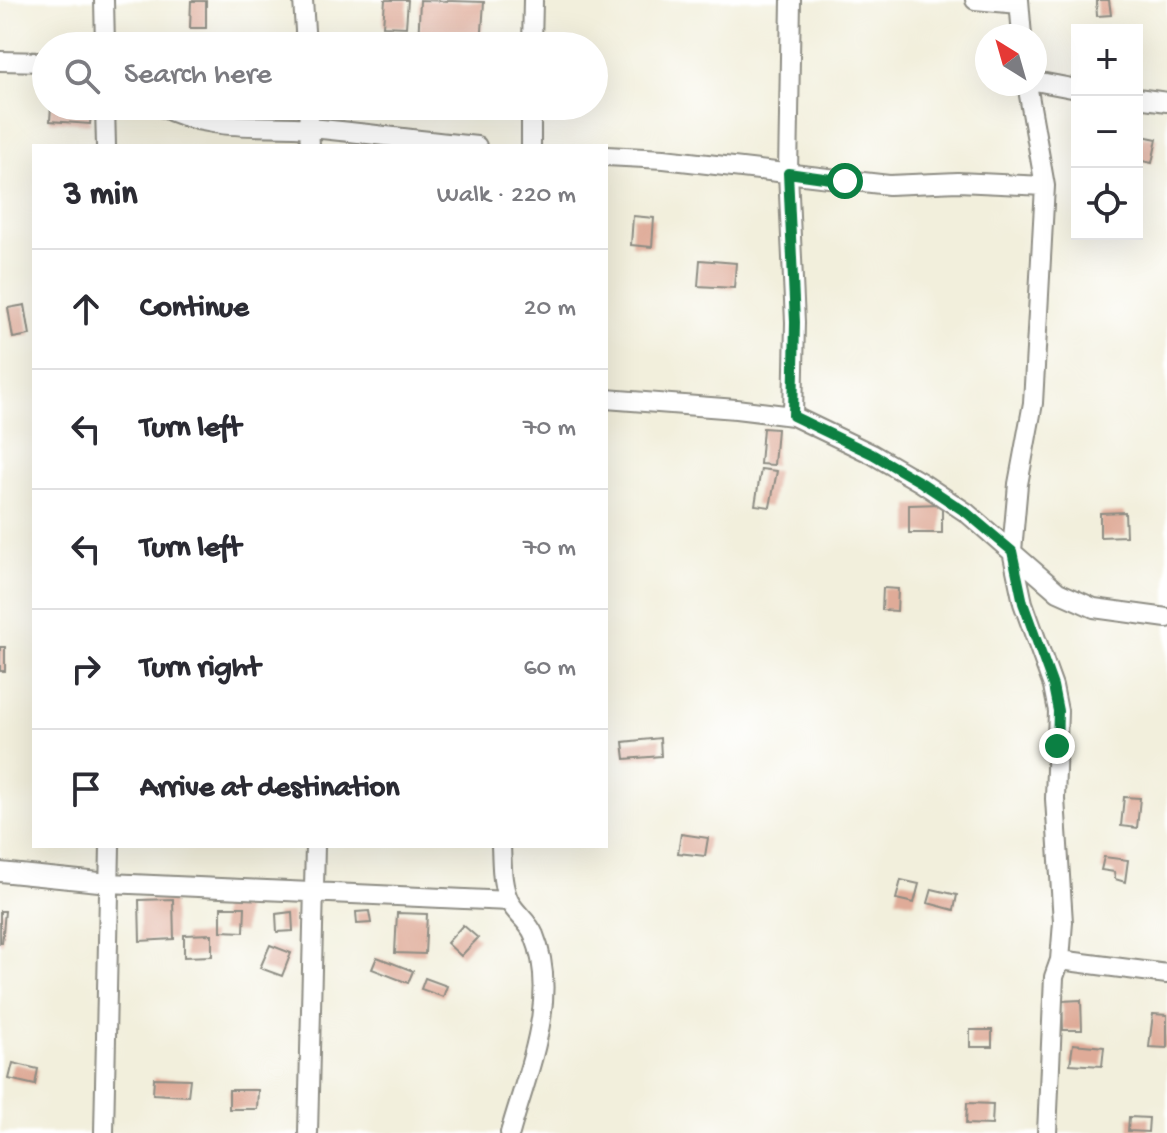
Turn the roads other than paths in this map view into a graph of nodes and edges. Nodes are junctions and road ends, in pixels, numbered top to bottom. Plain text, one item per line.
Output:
1 (104, 0) edge
2 (303, 0) edge
3 (533, 0) edge
4 (791, 0) edge
5 (975, 0) edge
6 (1019, 2) edge
7 (1021, 24) edge
8 (105, 32) edge
9 (305, 32) edge
10 (532, 32) edge
11 (0, 61) edge
12 (32, 62) edge
13 (1047, 83) edge
14 (1071, 88) edge
15 (1029, 96) edge
16 (1143, 99) edge
17 (1167, 102) edge
18 (105, 120) edge
19 (194, 120) edge
20 (531, 120) edge
21 (310, 137) edge
22 (106, 144) edge
23 (440, 144) edge
24 (531, 144) edge
25 (608, 156) edge
26 (788, 173) junction
27 (1045, 186) junction
28 (608, 399) edge
29 (793, 416) junction
30 (1012, 551) junction
31 (1167, 618) edge
32 (110, 848) edge
33 (315, 848) edge
34 (501, 848) edge
35 (0, 872) edge
36 (109, 883) junction
37 (316, 891) junction
38 (509, 901) junction
39 (1060, 960) junction
40 (1167, 974) edge
41 (104, 1133) edge
42 (308, 1133) edge
43 (510, 1133) edge
44 (1047, 1133) edge

1 - 8 street
2 - 9 street
3 - 10 street
4 - 26 street
5 - 6 street
6 - 7 street
11 - 12 street
13 - 14 street
15 - 27 street
16 - 17 street
18 - 22 street
19 - 21 street
20 - 24 street
21 - 23 street
25 - 26 street
26 - 27 street
26 - 29 street
27 - 30 street
28 - 29 street
29 - 30 street
30 - 31 street
30 - 39 street
32 - 36 street
33 - 37 street
34 - 38 street
35 - 36 street
36 - 37 street
36 - 41 street
37 - 38 street
37 - 42 street
38 - 43 street
39 - 40 street
39 - 44 street

